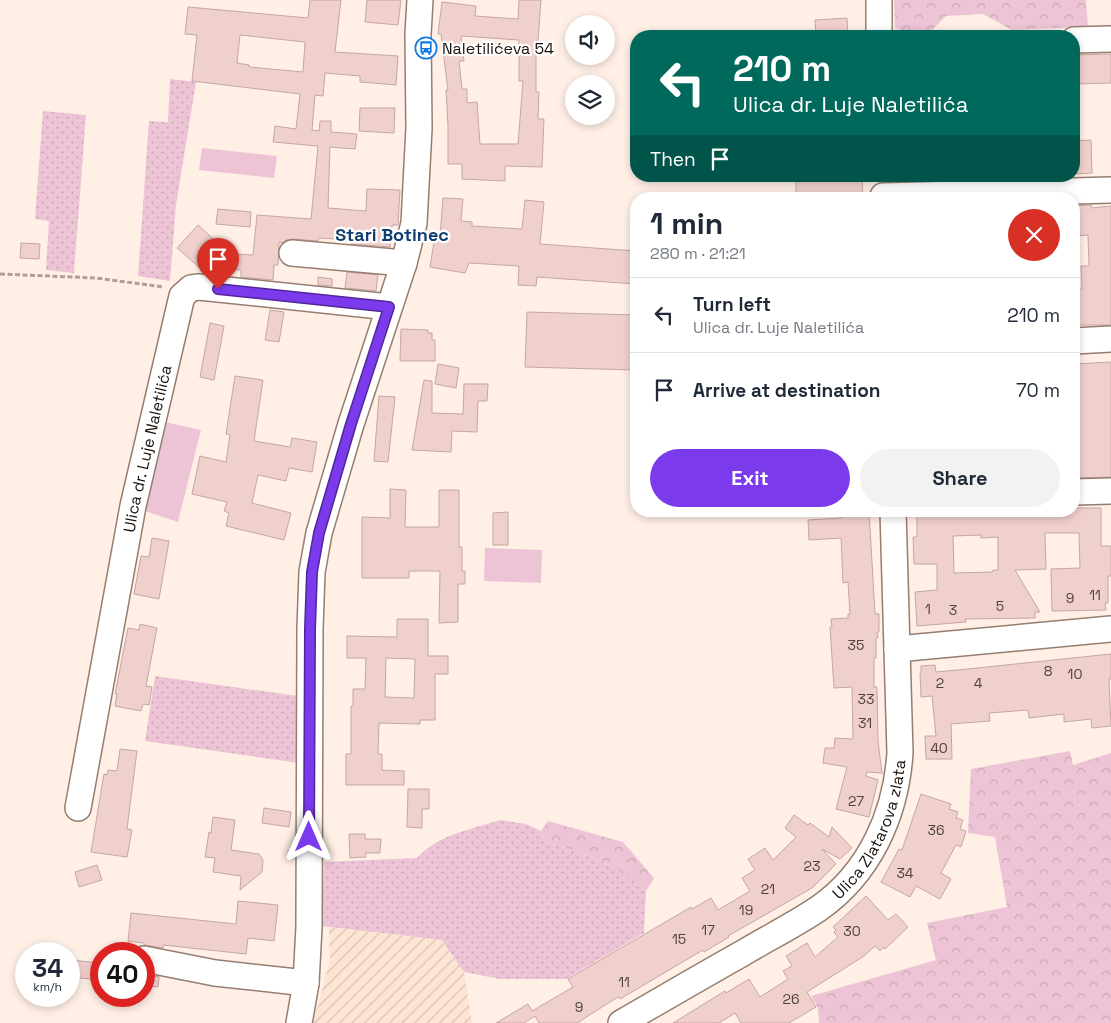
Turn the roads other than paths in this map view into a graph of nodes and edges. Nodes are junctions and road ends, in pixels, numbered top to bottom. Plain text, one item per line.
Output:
1 (420, 0) edge
2 (878, 0) edge
3 (879, 30) edge
4 (1111, 39) edge
5 (1080, 40) edge
6 (883, 190) edge
7 (1111, 190) edge
8 (292, 253) dead end
9 (404, 263) junction
10 (389, 307) junction
11 (1111, 339) edge
12 (1080, 341) edge
13 (1111, 491) edge
14 (1080, 492) edge
15 (893, 517) edge
16 (1111, 630) edge
17 (897, 649) junction
18 (78, 808) dead end
19 (155, 961) edge
20 (306, 983) junction
21 (300, 1023) edge
22 (621, 1023) edge

1 - 9 street
2 - 3 street
4 - 5 street
6 - 7 street
8 - 9 street
9 - 10 street
10 - 18 street, Ulica dr. Luje Naletilića
10 - 20 street
11 - 12 street
13 - 14 street
15 - 17 street, Ulica Zlatarova zlata
16 - 17 street
17 - 22 street, Ulica Zlatarova zlata
19 - 20 street
20 - 21 street

